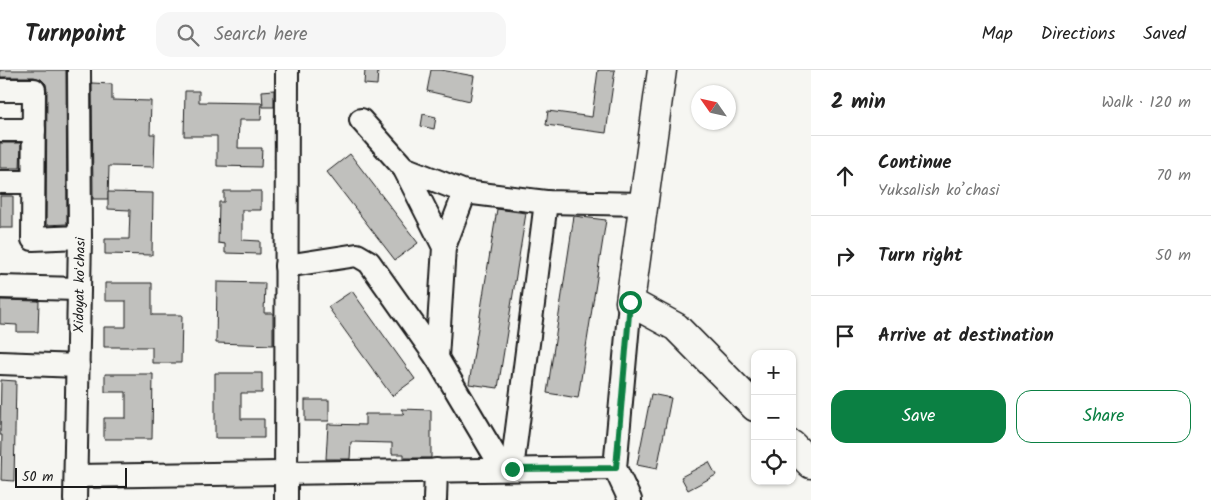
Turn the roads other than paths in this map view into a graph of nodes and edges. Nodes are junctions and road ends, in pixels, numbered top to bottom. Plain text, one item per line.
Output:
1 (79, 70) edge
2 (287, 70) edge
3 (662, 70) edge
4 (0, 90) edge
5 (361, 120) dead end
6 (0, 130) edge
7 (34, 130) junction
8 (404, 168) junction
9 (0, 182) edge
10 (33, 182) junction
11 (465, 192) junction
12 (546, 202) junction
13 (643, 204) junction
14 (80, 237) junction
15 (444, 247) junction
16 (286, 266) junction
17 (0, 287) edge
18 (79, 289) junction
19 (630, 302) junction
20 (437, 358) junction
21 (0, 363) edge
22 (78, 366) junction
23 (751, 403) edge
24 (796, 449) edge
25 (811, 464) edge
26 (616, 468) junction
27 (507, 469) junction
28 (436, 470) junction
29 (287, 472) junction
30 (76, 476) junction
31 (75, 500) edge
32 (286, 500) edge
33 (434, 500) edge
34 (630, 500) edge

1 - 14 street, Xidoyat koʻchasi
2 - 16 street
3 - 13 main road
4 - 7 street
5 - 8 street
6 - 7 street
7 - 10 street
8 - 11 street
8 - 15 street
9 - 10 street
10 - 14 street
11 - 12 street
11 - 15 street
12 - 13 street
12 - 27 street
13 - 19 main road
14 - 18 street, Xidoyat koʻchasi
15 - 20 street
16 - 20 street
16 - 29 street
17 - 18 street
18 - 22 street, Xidoyat koʻchasi
19 - 23 main road
19 - 26 street
20 - 27 street
21 - 22 street
22 - 30 street, Xidoyat koʻchasi
24 - 25 main road
26 - 27 street
26 - 34 street
27 - 28 street
28 - 29 street
28 - 33 street
29 - 30 street
29 - 32 street
30 - 31 street, Xidoyat koʻchasi

